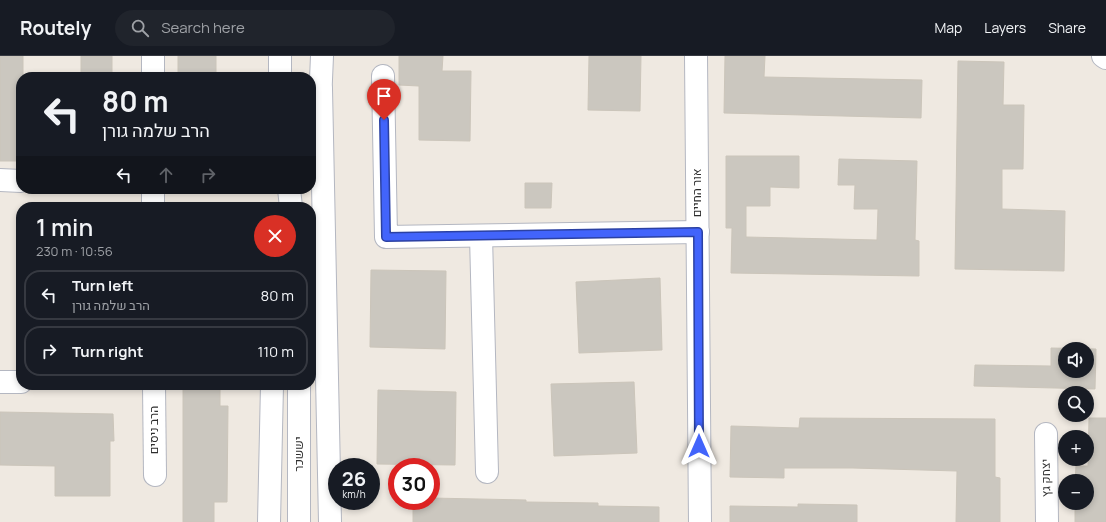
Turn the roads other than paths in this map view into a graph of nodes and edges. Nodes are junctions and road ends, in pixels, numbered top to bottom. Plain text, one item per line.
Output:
1 (153, 56) edge
2 (280, 56) edge
3 (322, 56) edge
4 (696, 56) edge
5 (1103, 56) edge
6 (1106, 58) edge
7 (153, 72) edge
8 (280, 72) edge
9 (383, 76) dead end
10 (321, 89) junction
11 (316, 138) edge
12 (0, 180) edge
13 (16, 181) edge
14 (698, 232) junction
15 (481, 236) junction
16 (0, 382) edge
17 (16, 382) edge
18 (154, 390) edge
19 (272, 390) edge
20 (299, 390) edge
21 (1046, 434) dead end
22 (487, 472) dead end
23 (154, 475) dead end
24 (269, 522) edge
25 (299, 522) edge
26 (330, 522) edge
27 (700, 522) edge
28 (1047, 522) edge

1 - 7 street
2 - 8 street
3 - 10 street
4 - 14 street, אור החיים
5 - 6 street
9 - 15 street
10 - 11 street
10 - 26 street
12 - 13 street
14 - 15 street
14 - 27 street, אור החיים
15 - 22 street
16 - 17 street
18 - 23 street, הרב ניסים
19 - 24 street
20 - 25 street, יששכר
21 - 28 street, יצחק גץ

